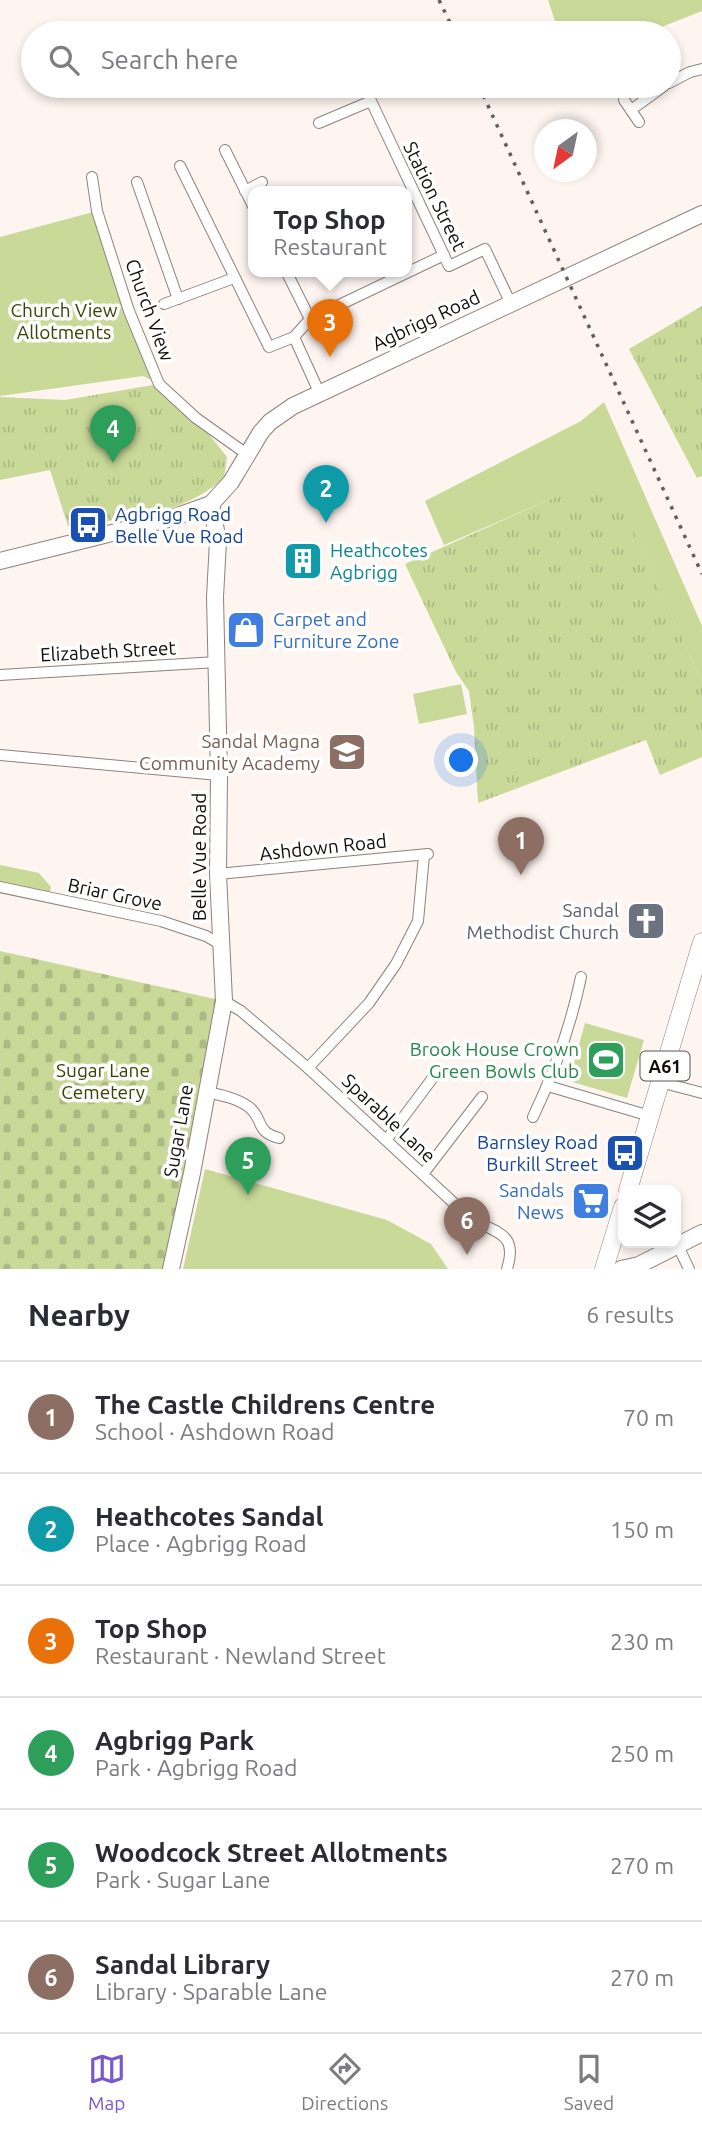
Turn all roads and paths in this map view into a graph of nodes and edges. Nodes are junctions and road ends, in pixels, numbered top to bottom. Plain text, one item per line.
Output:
1 (702, 69) edge
2 (681, 77) edge
3 (648, 98) edge
4 (624, 100) dead end
5 (631, 110) junction
6 (639, 122) dead end
7 (319, 123) dead end
8 (225, 150) dead end
9 (180, 166) dead end
10 (92, 177) dead end
11 (137, 182) dead end
12 (262, 182) dead end
13 (254, 186) edge
14 (411, 186) edge
15 (412, 187) edge
16 (248, 189) edge
17 (245, 191) junction
18 (248, 197) edge
19 (702, 214) edge
20 (444, 255) junction
21 (412, 270) edge
22 (289, 277) edge
23 (398, 277) edge
24 (234, 278) junction
25 (178, 299) junction
26 (163, 304) dead end
27 (511, 304) junction
28 (310, 319) junction
29 (294, 337) junction
30 (319, 392) junction
31 (248, 454) junction
32 (211, 504) junction
33 (0, 561) edge
34 (218, 662) junction
35 (0, 675) edge
36 (0, 755) edge
37 (219, 775) junction
38 (218, 874) junction
39 (0, 887) edge
40 (702, 942) edge
41 (220, 944) junction
42 (698, 970) edge
43 (581, 977) dead end
44 (224, 1001) junction
45 (308, 1068) junction
46 (435, 1074) dead end
47 (660, 1082) junction
48 (548, 1086) junction
49 (206, 1092) junction
50 (702, 1093) edge
51 (482, 1097) dead end
52 (650, 1116) junction
53 (533, 1117) dead end
54 (279, 1138) dead end
55 (387, 1139) junction
56 (423, 1174) junction
57 (629, 1185) edge
58 (618, 1223) edge
59 (702, 1233) edge
60 (681, 1244) edge
61 (673, 1248) edge
62 (678, 1248) edge
63 (171, 1269) edge
64 (507, 1269) edge
65 (604, 1269) edge
66 (621, 1269) edge
67 (689, 1269) edge

1 - 2 street
3 - 5 street
4 - 5 street
5 - 6 street
7 - 14 street, Station Street
8 - 17 street
9 - 24 street
10 - 31 street, Church View
11 - 25 street
12 - 13 street
15 - 20 street, Station Street
16 - 17 street
17 - 18 street
19 - 27 street, Agbrigg Road
20 - 21 street
20 - 27 street, Station Street
22 - 28 street
23 - 28 street
24 - 25 street
24 - 29 street
25 - 26 street
27 - 30 street, Agbrigg Road
28 - 29 street
29 - 30 street
30 - 31 street, Agbrigg Road
31 - 32 street, Agbrigg Road
32 - 33 street, Agbrigg Road
32 - 34 street, Belle Vue Road
34 - 35 street, Elizabeth Street
34 - 37 street, Belle Vue Road
36 - 37 street
37 - 38 street, Belle Vue Road
38 - 41 street, Belle Vue Road
38 - 45 street, Ashdown Road
39 - 41 street, Briar Grove
40 - 42 main road, A61
41 - 44 street, Belle Vue Road
42 - 47 main road, A61
43 - 48 street
44 - 45 street, Sparable Lane
44 - 49 street, Sugar Lane
45 - 55 street, Sparable Lane
46 - 55 street
47 - 50 street
47 - 52 main road, A61
48 - 52 street
48 - 53 street
49 - 54 street
49 - 63 street, Sugar Lane
51 - 56 street
52 - 57 main road, A61
55 - 56 street, Sparable Lane
56 - 64 street, Sparable Lane
58 - 65 main road
59 - 60 street
61 - 66 street
62 - 67 street

